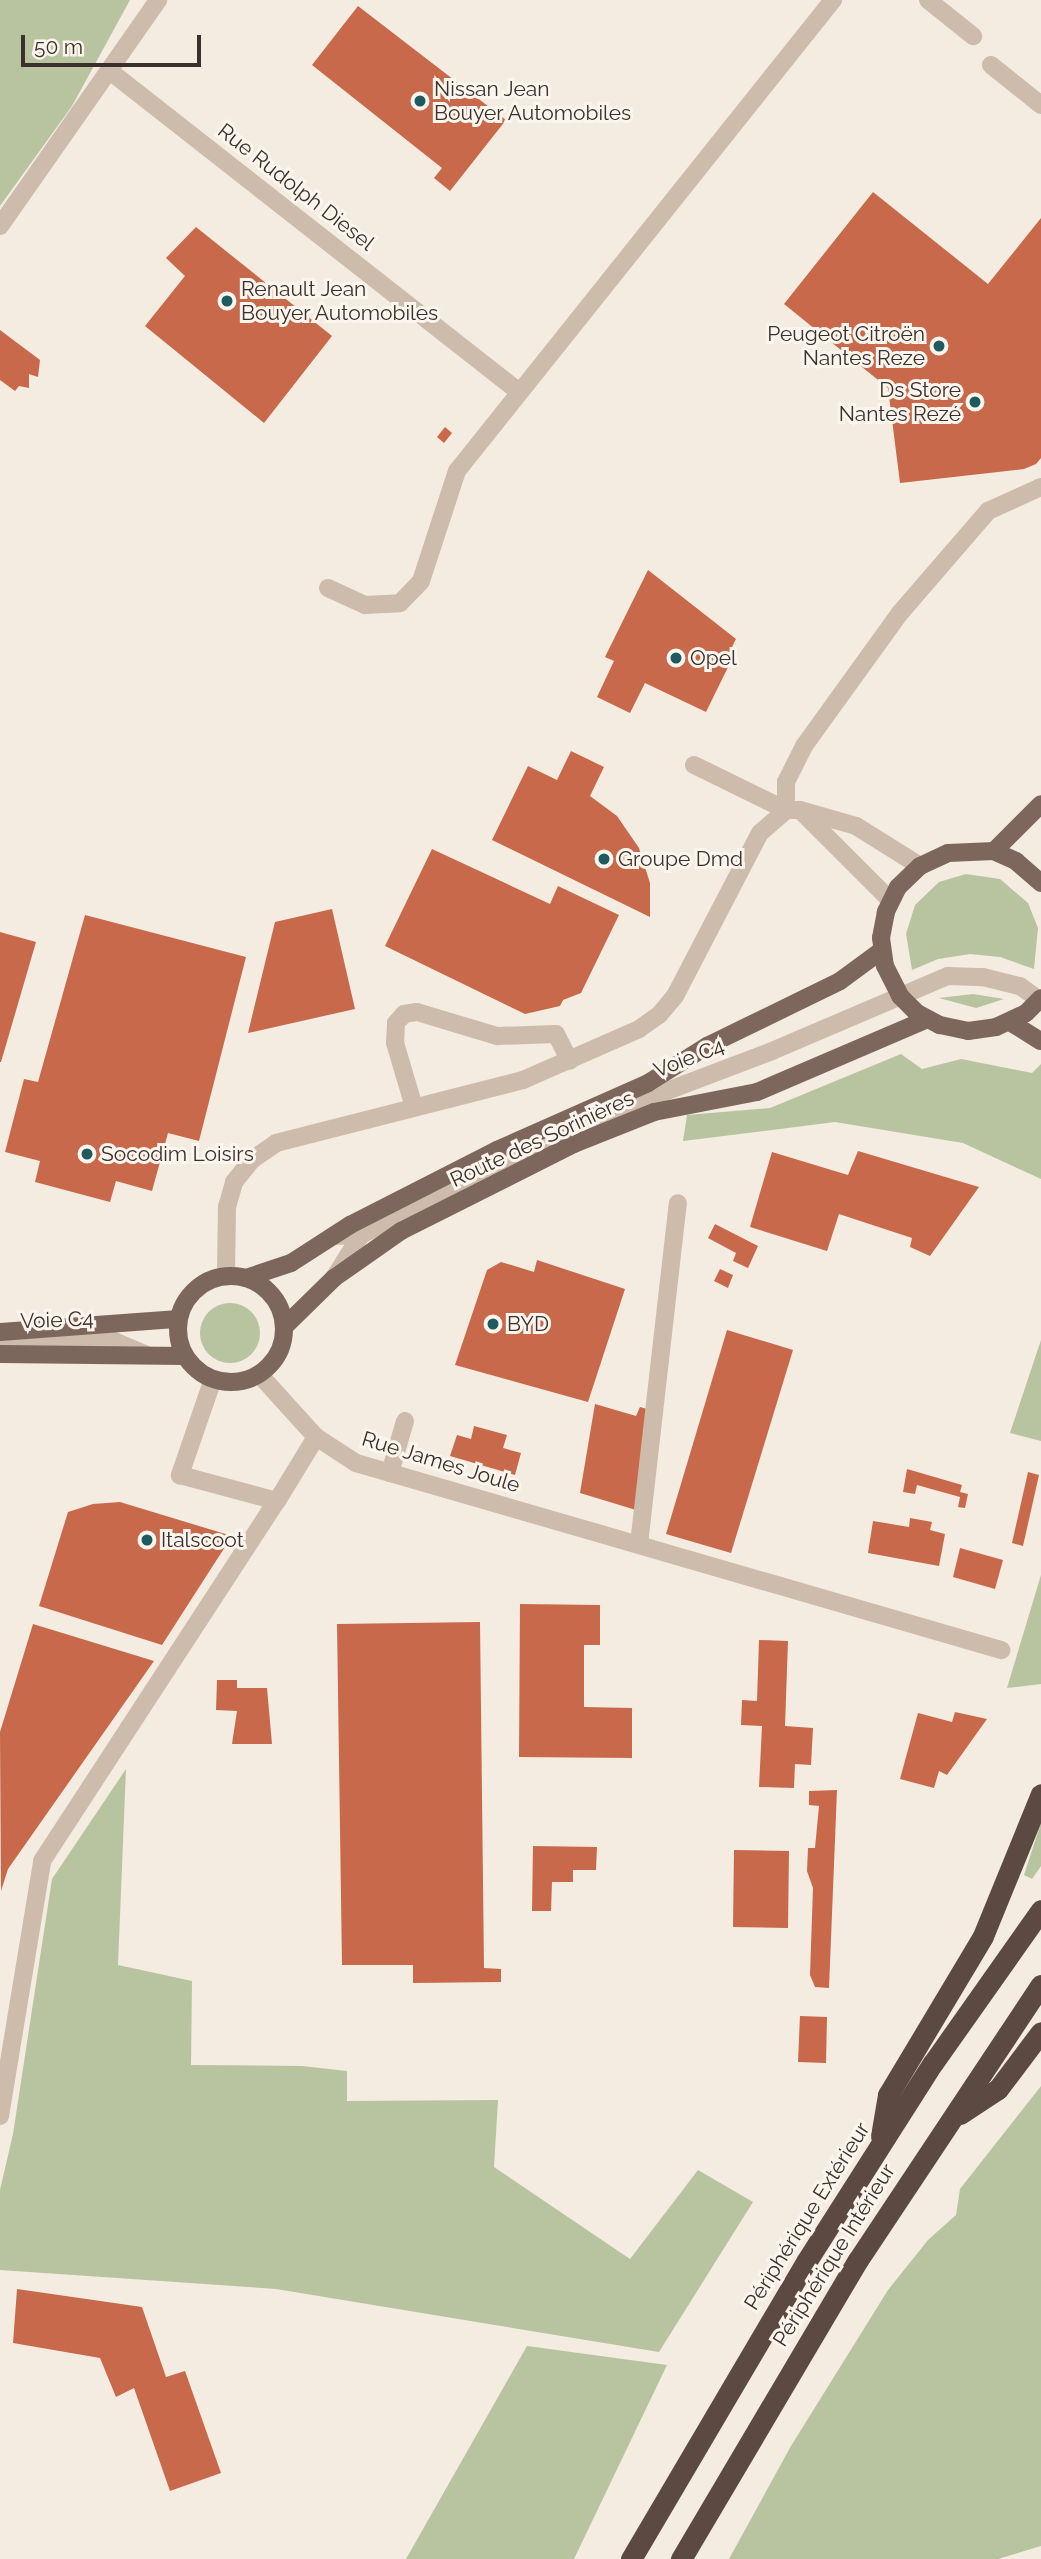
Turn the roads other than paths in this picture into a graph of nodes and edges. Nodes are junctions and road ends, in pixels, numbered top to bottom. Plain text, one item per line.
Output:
1 (158, 0) edge
2 (833, 0) edge
3 (928, 0) edge
4 (973, 36) dead end
5 (991, 65) dead end
6 (111, 72) junction
7 (1041, 105) edge
8 (0, 226) edge
9 (518, 391) junction
10 (1041, 487) edge
11 (328, 588) dead end
12 (694, 765) dead end
13 (1041, 804) edge
14 (793, 810) junction
15 (994, 851) junction
16 (920, 866) junction
17 (1041, 883) edge
18 (890, 901) junction
19 (882, 950) junction
20 (900, 996) junction
21 (1041, 1000) edge
22 (927, 1019) junction
23 (1010, 1022) junction
24 (1041, 1041) edge
25 (570, 1061) junction
26 (414, 1107) junction
27 (678, 1203) dead end
28 (361, 1235) junction
29 (333, 1236) junction
30 (226, 1276) junction
31 (246, 1278) junction
32 (334, 1278) junction
33 (179, 1319) junction
34 (143, 1325) junction
35 (284, 1327) junction
36 (0, 1332) edge
37 (114, 1341) junction
38 (0, 1343) edge
39 (0, 1354) edge
40 (145, 1354) junction
41 (185, 1356) junction
42 (259, 1374) junction
43 (213, 1379) junction
44 (405, 1421) dead end
45 (316, 1437) junction
46 (390, 1473) junction
47 (277, 1501) junction
48 (639, 1544) junction
49 (1002, 1650) dead end
50 (1041, 1794) edge
51 (1041, 1910) edge
52 (1041, 1985) edge
53 (1041, 2032) edge
54 (0, 2116) edge
55 (950, 2121) junction
56 (880, 2145) junction
57 (631, 2559) edge
58 (681, 2559) edge

1 - 6 street
2 - 9 street
3 - 4 street
5 - 7 street
6 - 8 street
6 - 9 street, Rue Rudolph Diesel
9 - 11 street
10 - 14 street
12 - 14 street
13 - 15 main road
14 - 16 street
14 - 18 street
14 - 25 street
15 - 16 main road
15 - 17 main road
16 - 18 main road
18 - 19 main road
19 - 20 main road
19 - 29 main road, Route des Sorinières
20 - 21 street, Voie C4
20 - 22 main road
20 - 28 street, Voie C4
21 - 23 main road
22 - 23 main road
22 - 32 main road, Route des Sorinières
23 - 24 main road
25 - 26 street
25 - 26 street
26 - 30 street
27 - 48 street
28 - 29 street, Voie C4
28 - 32 street
29 - 31 main road, Route des Sorinières
30 - 31 main road, Route des Sorinières
30 - 33 main road
31 - 35 main road
32 - 35 main road, Route des Sorinières
33 - 34 main road
33 - 41 main road
34 - 36 main road
34 - 37 street, Voie C4
35 - 42 main road, Route des Sorinières
37 - 38 street, Voie C4
37 - 40 street, Voie C4
39 - 40 main road
40 - 41 main road
41 - 43 main road
42 - 43 main road
42 - 45 street, Rue James Joule
43 - 47 street
44 - 46 street
45 - 46 street, Rue James Joule
45 - 47 street
46 - 48 street, Rue James Joule
47 - 54 street
48 - 49 street, Rue James Joule
50 - 56 highway
51 - 56 highway, Périphérique Extérieur
52 - 55 highway, Périphérique Intérieur
53 - 55 highway
55 - 58 highway, Périphérique Intérieur
56 - 57 highway, Périphérique Extérieur

